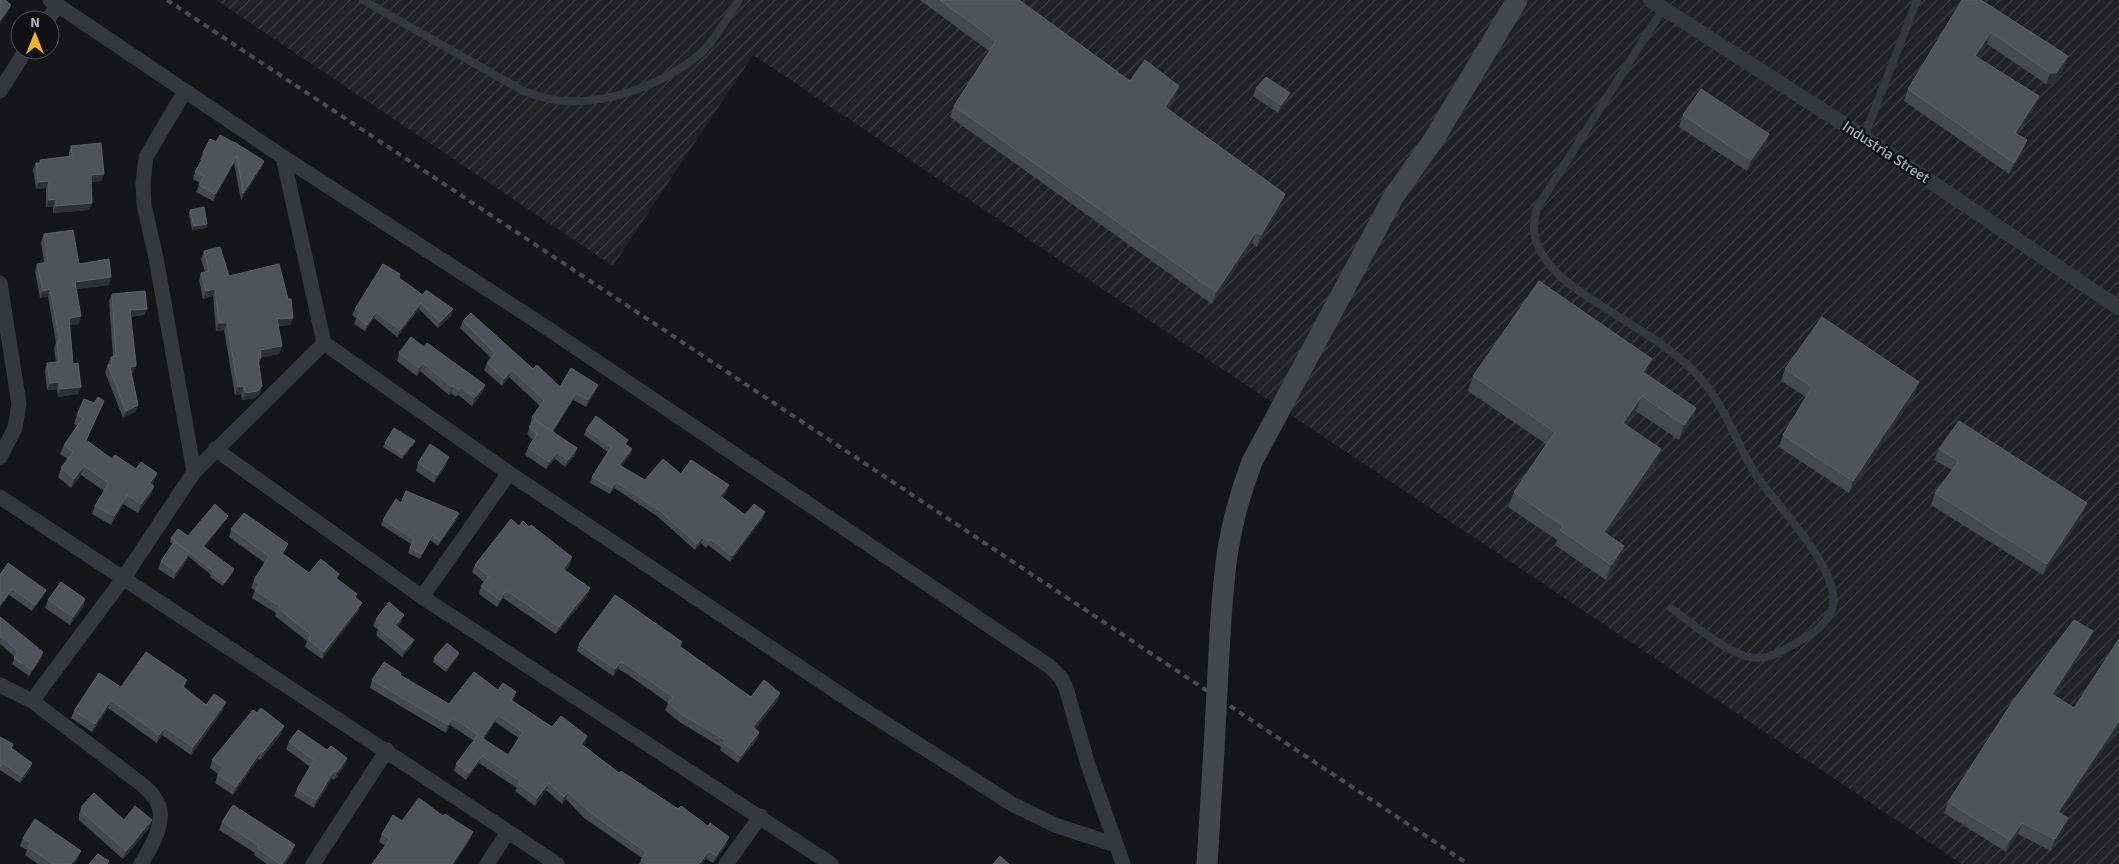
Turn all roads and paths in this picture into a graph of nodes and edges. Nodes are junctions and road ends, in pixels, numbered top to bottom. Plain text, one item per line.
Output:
1 (362, 0) edge
2 (739, 0) edge
3 (1517, 0) edge
4 (1917, 0) edge
5 (54, 2) edge
6 (1656, 4) edge
7 (20, 60) edge
8 (0, 91) edge
9 (185, 91) junction
10 (1864, 137) junction
11 (283, 156) junction
12 (0, 284) edge
13 (2119, 308) edge
14 (324, 343) junction
15 (214, 449) junction
16 (0, 457) edge
17 (194, 472) junction
18 (509, 473) junction
19 (0, 497) edge
20 (123, 579) junction
21 (422, 597) junction
22 (1671, 608) dead end
23 (0, 685) edge
24 (32, 700) junction
25 (387, 750) junction
26 (761, 816) junction
27 (508, 832) junction
28 (1116, 845) junction
29 (141, 864) edge
30 (313, 864) edge
31 (487, 864) edge
32 (557, 864) edge
33 (726, 864) edge
34 (831, 864) edge
35 (1123, 864) edge
36 (1207, 864) edge

1 - 2 lane
3 - 36 street, bridge
4 - 10 lane
5 - 9 street
6 - 10 street, Industria Street
6 - 22 lane
7 - 8 street
9 - 11 street
9 - 17 street
10 - 13 street, Industria Street
11 - 14 street
11 - 28 street
12 - 16 street
14 - 15 street
14 - 18 street
15 - 17 street
15 - 21 street
17 - 20 street
18 - 21 street
18 - 28 street
19 - 20 street
20 - 24 street
20 - 25 street
21 - 26 street
23 - 24 street
24 - 29 street
25 - 27 street
25 - 30 street
26 - 33 street
26 - 34 street
27 - 31 street
27 - 32 street
28 - 35 street

